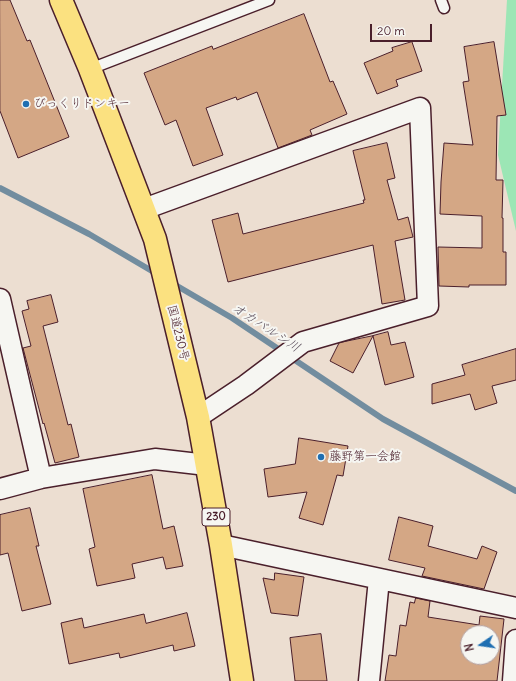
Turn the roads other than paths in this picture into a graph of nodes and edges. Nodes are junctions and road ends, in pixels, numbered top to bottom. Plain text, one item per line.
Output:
1 (61, 0) edge
2 (269, 0) edge
3 (90, 69) junction
4 (144, 209) junction
5 (0, 299) edge
6 (198, 417) junction
7 (207, 465) junction
8 (41, 478) junction
9 (0, 489) edge
10 (220, 545) junction
11 (379, 579) junction
12 (516, 608) edge
13 (516, 640) edge
14 (242, 681) edge
15 (369, 681) edge
16 (513, 681) edge

1 - 3 highway, 国道230号 / 230
2 - 3 lane
3 - 4 highway, 国道230号 / 230
4 - 6 highway, 国道230号 / 230
4 - 6 street
5 - 8 street
6 - 7 highway, 国道230号 / 230
7 - 8 street
7 - 10 highway, 国道230号 / 230
8 - 9 street
10 - 11 street
10 - 14 highway, 国道230号 / 230
11 - 12 street
11 - 15 street
13 - 16 street

